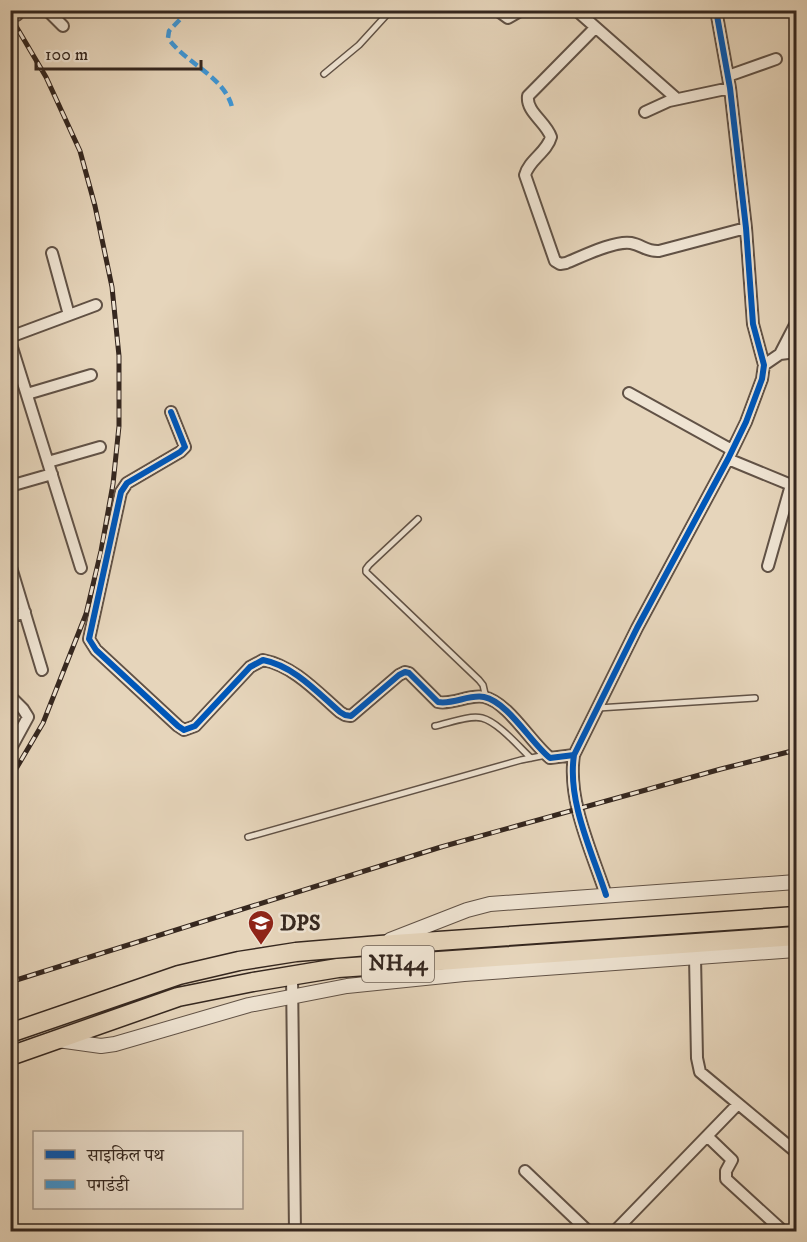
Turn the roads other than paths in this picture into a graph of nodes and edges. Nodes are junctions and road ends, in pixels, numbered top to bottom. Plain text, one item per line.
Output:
1 (47, 10) edge
2 (391, 10) edge
3 (497, 10) edge
4 (522, 10) edge
5 (576, 10) edge
6 (716, 10) edge
7 (63, 26) dead end
8 (595, 28) junction
9 (776, 59) dead end
10 (324, 74) dead end
11 (728, 76) junction
12 (730, 88) junction
13 (677, 99) junction
14 (645, 112) dead end
15 (746, 228) junction
16 (52, 253) dead end
17 (96, 305) dead end
18 (69, 315) junction
19 (796, 323) edge
20 (10, 339) edge
21 (796, 352) edge
22 (780, 354) junction
23 (764, 365) junction
24 (90, 375) dead end
25 (628, 393) dead end
26 (27, 394) junction
27 (171, 412) dead end
28 (100, 447) dead end
29 (730, 454) junction
30 (48, 462) junction
31 (52, 474) junction
32 (10, 486) edge
33 (794, 486) edge
34 (418, 519) dead end
35 (10, 564) edge
36 (768, 566) dead end
37 (81, 568) dead end
38 (25, 612) junction
39 (10, 617) edge
40 (42, 670) dead end
41 (10, 696) edge
42 (486, 698) junction
43 (755, 698) dead end
44 (597, 708) junction
45 (435, 726) dead end
46 (10, 750) edge
47 (546, 755) junction
48 (574, 755) junction
49 (531, 758) junction
50 (248, 837) dead end
51 (796, 882) edge
52 (606, 895) junction
53 (796, 916) edge
54 (796, 936) edge
55 (380, 945) junction
56 (796, 950) edge
57 (695, 957) junction
58 (292, 976) junction
59 (293, 995) junction
60 (10, 1033) edge
61 (56, 1040) junction
62 (10, 1056) edge
63 (738, 1104) junction
64 (707, 1136) junction
65 (796, 1152) edge
66 (525, 1171) dead end
67 (295, 1232) edge
68 (589, 1232) edge
69 (614, 1232) edge
70 (783, 1232) edge

1 - 7 street
2 - 10 lane
3 - 4 street
5 - 8 street
6 - 11 street
8 - 13 street
8 - 15 street
9 - 11 street
11 - 12 street
12 - 13 street
12 - 15 street
13 - 14 street
15 - 23 street
16 - 18 street
17 - 18 street
18 - 20 street
19 - 22 street
20 - 26 street
21 - 22 street
22 - 23 street
23 - 29 street
24 - 26 street
25 - 29 street
26 - 30 street
27 - 42 street
28 - 30 street
29 - 33 street
29 - 44 street
30 - 31 street
31 - 32 street
31 - 37 street
33 - 36 street
34 - 42 lane
35 - 38 street
38 - 39 street
38 - 40 street
41 - 46 street
42 - 47 street
43 - 44 lane
44 - 48 street
45 - 49 lane
47 - 48 street
47 - 49 lane
48 - 52 street
49 - 50 lane
51 - 52 street
52 - 55 street
53 - 55 highway, NH44
54 - 58 highway, NH44
55 - 60 highway, NH44
56 - 57 street
57 - 59 street
57 - 63 street
58 - 59 street
58 - 61 highway, NH44
59 - 61 street
59 - 67 street
61 - 62 highway, NH44
63 - 64 street
63 - 65 street
64 - 69 street
64 - 70 street
66 - 68 street

